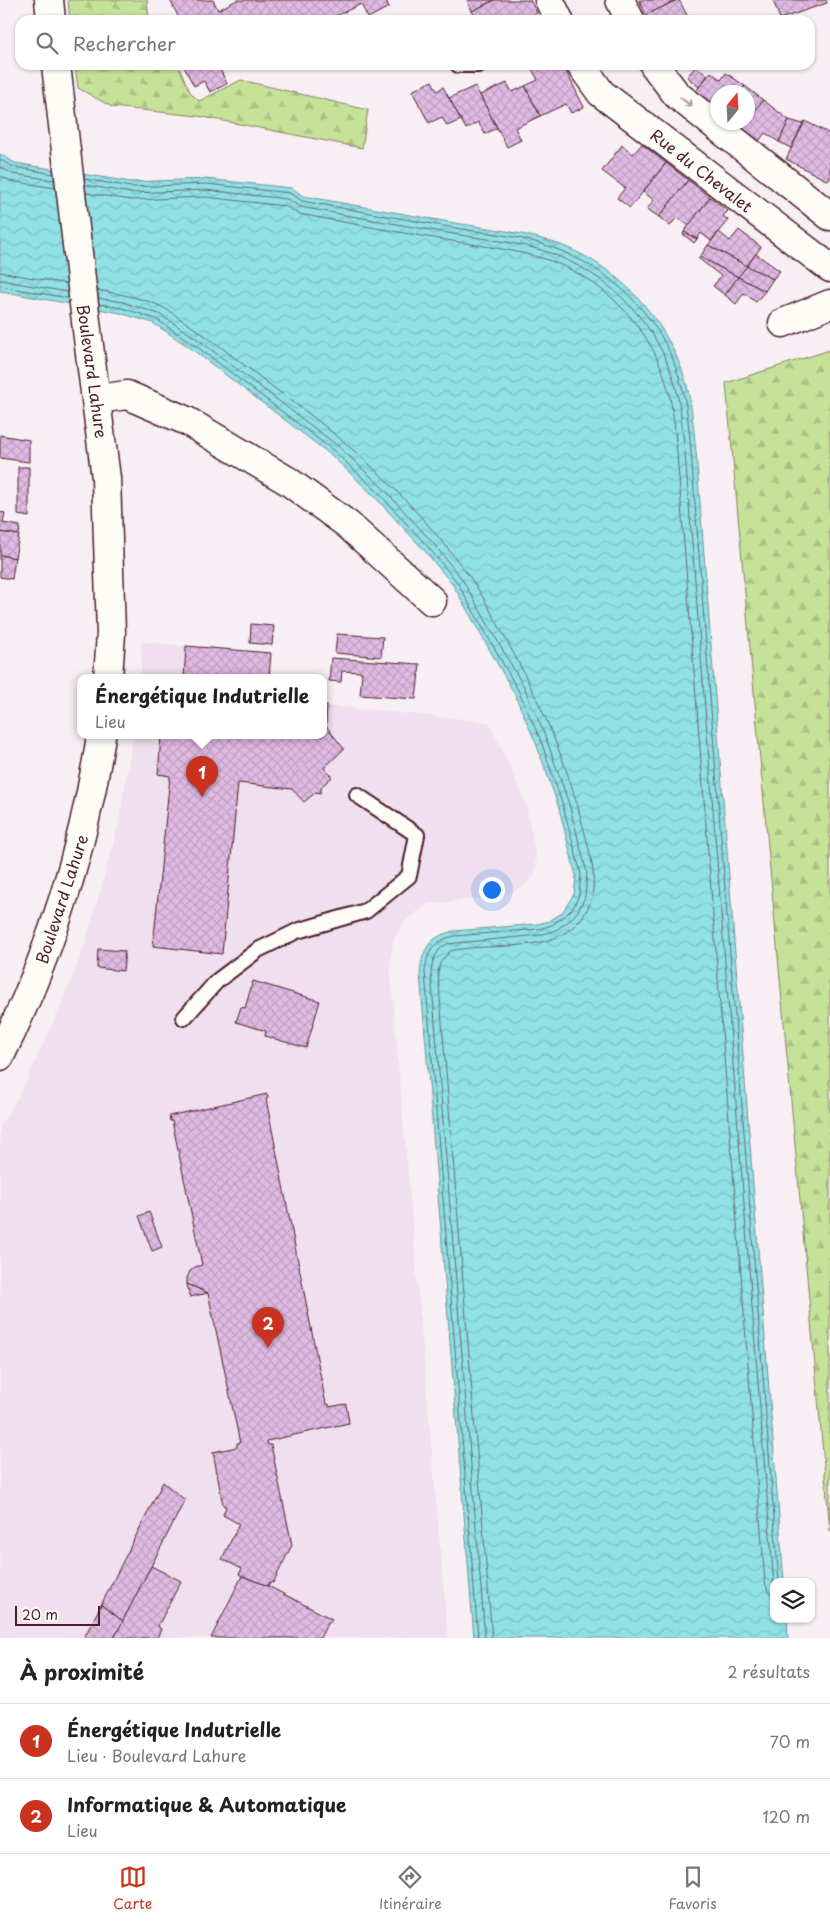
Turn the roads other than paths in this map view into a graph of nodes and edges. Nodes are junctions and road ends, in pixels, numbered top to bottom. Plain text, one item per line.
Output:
1 (49, 0) edge
2 (549, 0) edge
3 (620, 0) edge
4 (50, 15) edge
5 (556, 15) edge
6 (628, 15) edge
7 (56, 70) edge
8 (584, 70) edge
9 (658, 70) edge
10 (830, 216) edge
11 (830, 268) edge
12 (830, 304) edge
13 (783, 323) dead end
14 (97, 399) junction
15 (432, 601) dead end
16 (108, 674) edge
17 (100, 739) edge
18 (357, 795) dead end
19 (184, 1018) dead end
20 (0, 1056) edge

1 - 4 street
2 - 5 street
3 - 6 street
7 - 14 street, Boulevard Lahure
8 - 11 street, Rue du Chevalet
9 -> 10 street
12 - 13 street
14 - 15 street
14 - 16 street, Boulevard Lahure
17 - 20 street, Boulevard Lahure
18 - 19 lane

